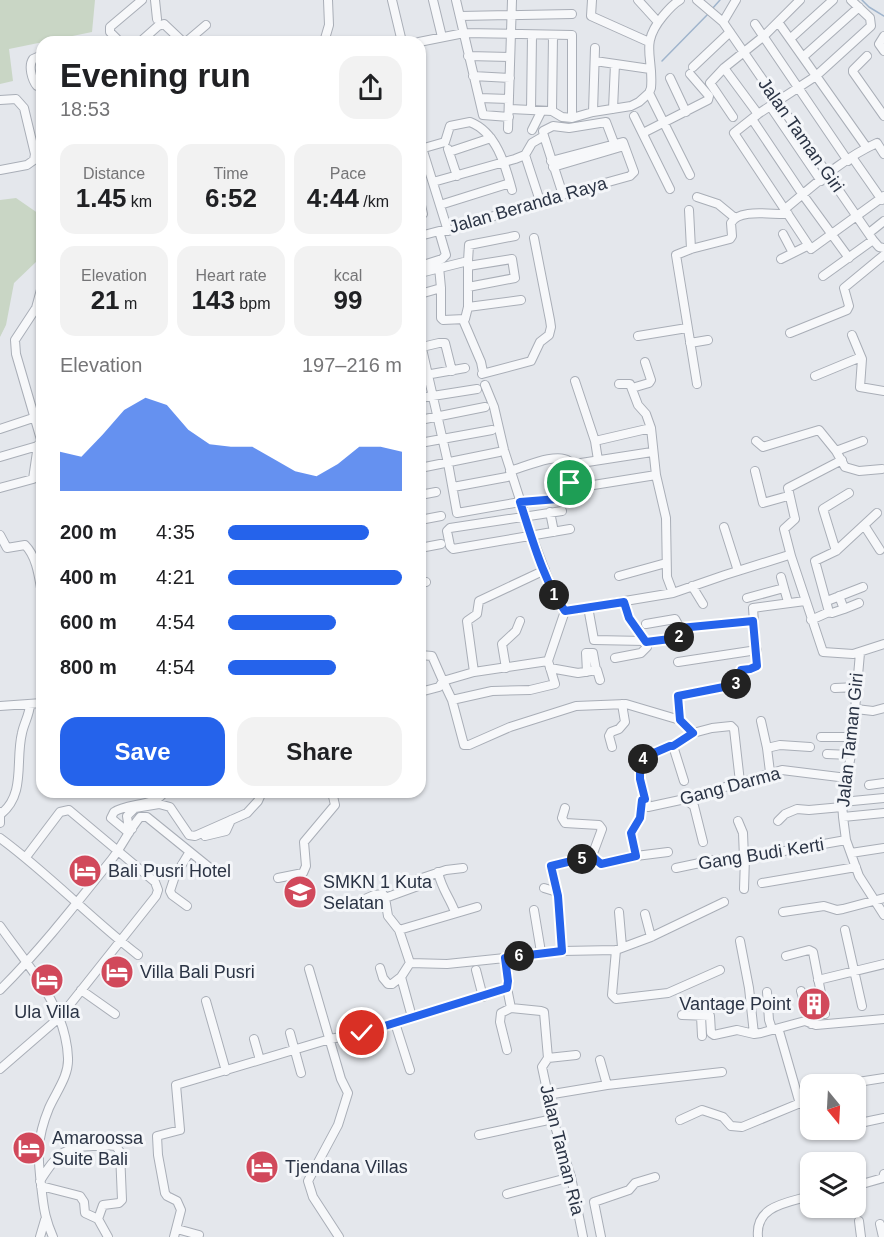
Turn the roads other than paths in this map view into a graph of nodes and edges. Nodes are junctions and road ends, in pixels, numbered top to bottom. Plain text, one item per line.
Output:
1 (142, 0) edge
2 (155, 0) edge
3 (328, 0) edge
4 (392, 0) edge
5 (433, 0) edge
6 (456, 0) edge
7 (512, 0) edge
8 (592, 0) edge
9 (638, 0) edge
10 (680, 0) edge
11 (697, 0) edge
12 (736, 0) edge
13 (800, 0) edge
14 (833, 0) edge
15 (852, 0) edge
16 (859, 7) junction
17 (512, 14) junction
18 (572, 14) dead end
19 (460, 16) junction
20 (157, 19) dead end
21 (721, 20) junction
22 (658, 22) junction
23 (778, 22) junction
24 (755, 24) dead end
25 (206, 26) dead end
26 (730, 32) junction
27 (464, 33) junction
28 (511, 34) junction
29 (114, 36) edge
30 (147, 36) edge
31 (178, 36) edge
32 (193, 36) edge
33 (325, 36) edge
34 (401, 36) edge
35 (532, 36) junction
36 (553, 36) junction
37 (764, 36) junction
38 (884, 36) edge
39 (442, 37) junction
40 (791, 38) junction
41 (426, 40) edge
42 (649, 42) junction
43 (596, 48) dead end
44 (884, 51) edge
45 (744, 52) junction
46 (468, 56) junction
47 (867, 56) dead end
48 (510, 57) junction
49 (803, 57) junction
50 (36, 58) edge
51 (595, 61) junction
52 (615, 64) junction
53 (650, 66) junction
54 (724, 68) junction
55 (473, 76) junction
56 (816, 76) junction
57 (510, 78) junction
58 (670, 78) dead end
59 (36, 85) edge
60 (800, 87) junction
61 (651, 97) junction
62 (479, 98) junction
63 (509, 99) junction
64 (0, 100) edge
65 (778, 101) junction
66 (770, 106) junction
67 (613, 109) junction
68 (531, 110) junction
69 (552, 111) junction
70 (541, 112) junction
71 (593, 112) junction
72 (686, 112) junction
73 (509, 113) junction
74 (634, 116) dead end
75 (755, 116) junction
76 (884, 116) edge
77 (733, 117) dead end
78 (572, 118) junction
79 (663, 123) junction
80 (508, 129) dead end
81 (532, 130) dead end
82 (643, 133) junction
83 (544, 136) junction
84 (492, 138) junction
85 (446, 142) junction
86 (614, 143) junction
87 (626, 146) junction
88 (426, 148) edge
89 (867, 148) junction
90 (883, 151) edge
91 (449, 152) junction
92 (525, 155) junction
93 (426, 159) edge
94 (850, 159) junction
95 (504, 163) junction
96 (552, 164) junction
97 (0, 170) edge
98 (829, 174) junction
99 (690, 175) dead end
100 (457, 176) junction
101 (821, 181) junction
102 (433, 182) junction
103 (670, 189) dead end
104 (564, 195) junction
105 (803, 195) junction
106 (697, 197) dead end
107 (883, 199) edge
108 (540, 201) junction
109 (567, 204) dead end
110 (440, 205) junction
111 (689, 210) dead end
112 (787, 212) junction
113 (858, 216) junction
114 (735, 218) junction
115 (884, 221) edge
116 (439, 231) junction
117 (448, 231) junction
118 (426, 234) edge
119 (783, 234) dead end
120 (831, 234) junction
121 (515, 236) dead end
122 (871, 236) junction
123 (534, 238) dead end
124 (807, 246) junction
125 (884, 248) edge
126 (691, 249) junction
127 (793, 253) junction
128 (884, 255) edge
129 (849, 258) junction
130 (781, 259) dead end
131 (426, 264) edge
132 (468, 264) junction
133 (439, 267) junction
134 (426, 271) edge
135 (823, 276) dead end
136 (468, 287) junction
137 (441, 288) junction
138 (426, 292) edge
139 (521, 300) dead end
140 (468, 307) junction
141 (36, 315) edge
142 (463, 320) junction
143 (687, 328) junction
144 (790, 333) dead end
145 (852, 335) dead end
146 (638, 336) dead end
147 (708, 340) dead end
148 (690, 343) junction
149 (426, 344) edge
150 (861, 357) junction
151 (645, 362) dead end
152 (465, 368) dead end
153 (452, 371) junction
154 (426, 375) edge
155 (815, 376) dead end
156 (426, 380) edge
157 (575, 381) dead end
158 (619, 384) dead end
159 (696, 384) dead end
160 (632, 388) junction
161 (884, 391) edge
162 (433, 396) junction
163 (426, 397) edge
164 (485, 407) dead end
165 (36, 410) edge
166 (438, 416) junction
167 (36, 417) edge
168 (426, 419) edge
169 (651, 428) junction
170 (0, 429) edge
171 (492, 430) dead end
172 (443, 439) junction
173 (595, 441) junction
174 (756, 441) dead end
175 (863, 441) dead end
176 (426, 442) edge
177 (36, 446) edge
178 (836, 451) junction
179 (499, 452) dead end
180 (652, 452) junction
181 (0, 458) edge
182 (598, 460) junction
183 (842, 460) junction
184 (448, 463) junction
185 (581, 463) dead end
186 (36, 466) edge
187 (426, 467) edge
188 (882, 470) dead end
189 (755, 471) dead end
190 (509, 474) junction
191 (656, 475) junction
192 (33, 479) joint
193 (453, 487) junction
194 (581, 487) dead end
195 (0, 488) edge
196 (436, 492) dead end
197 (849, 493) dead end
198 (426, 494) edge
199 (788, 496) junction
200 (520, 502) junction
201 (562, 511) dead end
202 (550, 512) junction
203 (877, 513) dead end
204 (525, 515) junction
205 (441, 516) dead end
206 (426, 519) edge
207 (864, 525) junction
208 (724, 527) dead end
209 (570, 529) dead end
210 (554, 532) junction
211 (531, 534) junction
212 (0, 535) edge
213 (441, 544) dead end
214 (426, 547) edge
215 (880, 550) dead end
216 (836, 551) junction
217 (791, 556) junction
218 (666, 563) junction
219 (36, 568) edge
220 (545, 570) junction
221 (738, 571) junction
222 (619, 576) dead end
223 (781, 577) dead end
224 (693, 586) junction
225 (863, 587) dead end
226 (784, 588) junction
227 (673, 593) junction
228 (839, 596) junction
229 (747, 598) dead end
230 (805, 601) junction
231 (827, 601) junction
232 (624, 602) junction
233 (788, 602) junction
234 (859, 603) dead end
235 (703, 604) dead end
236 (588, 607) junction
237 (844, 609) junction
238 (565, 611) junction
239 (829, 612) junction
240 (811, 620) junction
241 (520, 621) dead end
242 (753, 621) junction
243 (646, 624) dead end
244 (680, 628) junction
245 (645, 642) junction
246 (884, 644) edge
247 (757, 650) junction
248 (860, 653) junction
249 (426, 656) edge
250 (615, 658) dead end
251 (678, 662) dead end
252 (549, 664) junction
253 (506, 668) junction
254 (596, 670) junction
255 (474, 672) junction
256 (587, 672) junction
257 (600, 680) dead end
258 (443, 681) junction
259 (858, 687) junction
260 (835, 688) dead end
261 (426, 690) edge
262 (452, 700) junction
263 (36, 704) edge
264 (622, 704) junction
265 (30, 705) junction
266 (0, 706) edge
267 (884, 708) edge
268 (856, 709) junction
269 (680, 720) junction
270 (761, 721) dead end
271 (693, 733) junction
272 (821, 737) dead end
273 (852, 737) junction
274 (673, 746) junction
275 (612, 747) dead end
276 (810, 747) dead end
277 (767, 748) junction
278 (827, 754) dead end
279 (851, 755) junction
280 (770, 772) junction
281 (847, 778) junction
282 (684, 781) dead end
283 (740, 782) junction
284 (884, 783) edge
285 (869, 785) dead end
286 (158, 798) edge
287 (259, 798) edge
288 (334, 798) edge
289 (884, 798) edge
290 (645, 799) junction
291 (686, 799) junction
292 (842, 804) junction
293 (564, 808) dead end
294 (1, 813) edge
295 (884, 813) edge
296 (843, 817) junction
297 (738, 821) dead end
298 (778, 821) dead end
299 (0, 823) edge
300 (131, 831) junction
301 (0, 838) edge
302 (846, 840) junction
303 (703, 842) dead end
304 (884, 848) edge
305 (118, 852) junction
306 (668, 852) dead end
307 (189, 853) junction
308 (851, 853) junction
309 (592, 856) junction
310 (636, 856) junction
311 (744, 857) junction
312 (26, 858) junction
313 (856, 867) junction
314 (210, 868) dead end
315 (463, 868) dead end
316 (676, 868) dead end
317 (438, 872) junction
318 (278, 878) dead end
319 (762, 883) dead end
320 (544, 888) dead end
321 (744, 889) dead end
322 (557, 892) junction
323 (385, 898) junction
324 (884, 898) edge
325 (874, 901) junction
326 (358, 902) dead end
327 (724, 902) dead end
328 (77, 904) junction
329 (187, 906) dead end
330 (477, 907) dead end
331 (534, 910) dead end
332 (455, 912) junction
333 (619, 912) dead end
334 (783, 912) dead end
335 (645, 914) dead end
336 (884, 915) edge
337 (0, 926) edge
338 (399, 930) junction
339 (845, 930) dead end
340 (651, 937) junction
341 (119, 941) junction
342 (740, 941) dead end
343 (619, 949) junction
344 (562, 951) junction
345 (541, 952) junction
346 (138, 955) dead end
347 (786, 956) dead end
348 (505, 958) junction
349 (28, 962) junction
350 (410, 963) junction
351 (884, 964) edge
352 (380, 968) dead end
353 (309, 969) dead end
354 (476, 970) dead end
355 (720, 970) dead end
356 (855, 970) junction
357 (401, 977) junction
358 (818, 980) junction
359 (507, 988) junction
360 (0, 990) edge
361 (81, 990) junction
362 (801, 991) dead end
363 (767, 992) dead end
364 (483, 997) junction
365 (206, 1001) dead end
366 (862, 1006) dead end
367 (511, 1008) junction
368 (115, 1014) dead end
369 (825, 1014) dead end
370 (682, 1015) dead end
371 (701, 1016) junction
372 (60, 1017) junction
373 (412, 1017) junction
374 (884, 1019) edge
375 (395, 1023) junction
376 (811, 1024) junction
377 (775, 1030) junction
378 (290, 1033) dead end
379 (754, 1034) junction
380 (702, 1036) dead end
381 (254, 1039) dead end
382 (330, 1039) junction
383 (507, 1050) dead end
384 (294, 1051) junction
385 (576, 1055) dead end
386 (548, 1058) junction
387 (260, 1060) junction
388 (600, 1060) dead end
389 (0, 1069) edge
390 (410, 1070) dead end
391 (226, 1071) junction
392 (722, 1072) dead end
393 (301, 1073) dead end
394 (884, 1078) edge
395 (866, 1081) edge
396 (607, 1085) junction
397 (547, 1095) junction
398 (800, 1104) joint
399 (884, 1118) edge
400 (553, 1119) junction
401 (680, 1120) dead end
402 (866, 1122) edge
403 (479, 1135) dead end
404 (571, 1177) junction
405 (655, 1177) dead end
406 (884, 1178) edge
407 (40, 1183) junction
408 (866, 1183) edge
409 (507, 1194) dead end
410 (800, 1199) edge
411 (98, 1219) junction
412 (45, 1220) junction
413 (859, 1221) dead end
414 (880, 1224) dead end
415 (176, 1233) edge
416 (199, 1234) dead end
417 (40, 1237) edge
418 (53, 1237) edge
419 (108, 1237) edge
420 (339, 1237) edge
421 (583, 1237) edge
422 (601, 1237) edge
423 (758, 1237) edge
424 (861, 1237) edge
425 (883, 1237) edge

1 - 29 street
2 - 20 street
3 - 33 street
4 - 34 street
5 - 39 street
6 - 19 street
7 - 17 street
8 - 42 street
9 - 22 street
10 - 22 street
11 - 21 street, Jalan Taman Giri
12 - 21 street
13 - 23 street
14 - 40 street
15 - 16 street
16 - 49 street
16 - 56 street
17 - 18 street
17 - 19 street
17 - 28 street
19 - 27 street
21 - 26 street, Jalan Taman Giri
22 - 42 street
23 - 37 street
23 - 40 street
24 - 37 street
25 - 32 street
26 - 45 street, Jalan Taman Giri
26 - 72 street
27 - 28 street
27 - 39 street
27 - 46 street
28 - 35 street
28 - 48 street
30 - 31 street
35 - 36 street
35 - 68 street
36 - 69 street
36 - 78 street
37 - 45 street
37 - 60 street
38 - 44 street
39 - 41 street
40 - 49 street
42 - 53 street
43 - 51 street
45 - 54 street
45 - 65 street, Jalan Taman Giri
46 - 48 street
46 - 55 street
47 - 76 street
48 - 57 street
49 - 56 street
50 - 59 street
51 - 52 street
51 - 71 street
52 - 53 street
52 - 67 street
53 - 61 street
54 - 75 street
54 - 77 street
55 - 57 street
55 - 62 street
56 - 60 street
56 - 89 street
57 - 63 street
58 - 72 street
60 - 65 street
60 - 94 street
61 - 67 street
61 - 79 street
62 - 63 street
62 - 73 street
63 - 73 street
64 - 97 street
65 - 66 street
65 - 98 street, Jalan Taman Giri
66 - 75 street
66 - 101 street
67 - 71 street
68 - 70 street
68 - 73 street
69 - 70 street
69 - 78 street
70 - 81 street
71 - 78 street
72 - 79 street
73 - 80 street
74 - 82 street
75 - 105 street
75 - 112 street
79 - 82 street
79 - 99 street
82 - 103 street
83 - 86 street
83 - 92 street
83 - 96 street
84 - 85 street
84 - 91 street
84 - 95 street
85 - 88 street
85 - 91 street
86 - 87 street
86 - 96 street
87 - 96 street
87 - 104 street, Jalan Beranda Raya
89 - 90 street
89 - 94 street
91 - 100 street
92 - 95 street
92 - 108 street
93 - 102 street
94 - 98 street
94 - 107 street
95 - 100 street
95 - 110 street
96 - 104 street
98 - 101 street
98 - 113 street, Jalan Taman Giri
100 - 102 street
101 - 105 street
102 - 110 street
104 - 108 street, Jalan Beranda Raya
104 - 109 street
105 - 112 street
105 - 120 street
106 - 114 street
107 - 113 street
108 - 117 street, Jalan Beranda Raya
110 - 117 street
111 - 126 street
112 - 114 street
112 - 124 street
113 - 120 street
113 - 122 street, Jalan Taman Giri
114 - 126 street
115 - 122 street
116 - 117 street, Jalan Beranda Raya
116 - 118 street, Jalan Beranda Raya
116 - 131 street
119 - 127 street
120 - 124 street
120 - 129 street
121 - 132 street
122 - 125 street, Jalan Taman Giri
122 - 129 street
123 - 142 street
124 - 127 street
126 - 143 street
127 - 130 street
128 - 144 street
129 - 135 street
132 - 133 street
132 - 136 street
132 - 136 street
133 - 134 street
133 - 137 street
136 - 140 street
137 - 138 street
137 - 142 street
139 - 140 street
140 - 142 street
141 - 165 street
143 - 146 street
143 - 148 street
145 - 150 street
147 - 148 street
148 - 159 street
149 - 153 street
150 - 155 street
150 - 161 street
151 - 160 street
152 - 153 street
153 - 154 street
156 - 162 street
157 - 173 street
158 - 160 street
160 - 169 street
162 - 163 street
162 - 166 street
162 - 190 street
164 - 166 street
166 - 168 street
166 - 172 street
167 - 170 street
169 - 173 street
169 - 180 street
171 - 172 street
172 - 176 street
172 - 184 street
173 - 182 street
174 - 178 street
175 - 178 street
177 - 181 street
178 - 183 street
179 - 184 street
180 - 182 street
180 - 191 street
182 - 185 street
183 - 188 street
183 - 199 street
184 - 187 street
184 - 193 street
186 - 192 street
189 - 199 street
190 - 193 street
190 - 200 street
190 - 200 street
191 - 194 street
191 - 218 street
192 - 195 street
193 - 200 street
196 - 198 street
197 - 216 street
199 - 217 street
200 - 204 street
201 - 202 street
202 - 204 street
202 - 210 street
203 - 207 street
204 - 211 street
204 - 211 street
205 - 206 street
207 - 215 street
207 - 216 street
208 - 221 street
209 - 210 street
210 - 211 street
211 - 220 street
212 - 219 street
213 - 214 street
216 - 231 street
217 - 221 street
217 - 230 street
218 - 222 street
218 - 227 street
220 - 238 street
220 - 255 street
221 - 224 street
223 - 226 street
224 - 227 street
224 - 235 street
225 - 228 street
226 - 229 street
226 - 233 street
227 - 232 street
228 - 231 street
228 - 237 street
230 - 233 street
230 - 240 street
231 - 239 street
232 - 236 street
232 - 245 street
233 - 242 street
234 - 237 street
236 - 238 street
236 - 245 street
237 - 239 street
238 - 252 street
239 - 240 street
240 - 248 street
241 - 253 street
242 - 244 street
242 - 247 street
243 - 244 street
244 - 245 street
245 - 250 street
246 - 248 street, Jalan Taman Giri
247 - 251 street
247 - 269 street
248 - 259 street, Jalan Taman Giri
249 - 258 street
252 - 253 street
252 - 256 street
252 - 262 street
253 - 255 street
254 - 256 street
254 - 256 street
254 - 257 street
255 - 258 street
258 - 261 street
258 - 262 street
259 - 260 street
259 - 268 street, Jalan Taman Giri
262 - 264 street
263 - 265 street
264 - 269 street
264 - 275 street
265 - 266 street
265 - 294 street
267 - 268 street
268 - 273 street, Jalan Taman Giri
269 - 271 street
270 - 277 street
271 - 274 street
271 - 283 street
272 - 273 street
273 - 279 street, Jalan Taman Giri
274 - 282 street
274 - 290 street
276 - 277 street
277 - 280 street
278 - 279 street
279 - 281 street, Jalan Taman Giri
280 - 281 street, Gang Darma
280 - 283 street, Gang Darma
281 - 292 street, Jalan Taman Giri
283 - 291 street, Gang Darma
284 - 285 street
286 - 300 street
287 - 300 street
288 - 318 street
289 - 292 street
290 - 291 street, Gang Darma
290 - 310 street
291 - 303 street
292 - 296 street, Jalan Taman Giri
292 - 298 street
293 - 309 street
294 - 299 street
295 - 296 street
296 - 302 street, Jalan Taman Giri
297 - 311 street
300 - 305 street
300 - 307 street
301 - 312 street
302 - 308 street, Jalan Taman Giri
302 - 311 street, Gang Budi Kerti
304 - 308 street
305 - 312 street
305 - 328 street
305 - 341 street
306 - 310 street
307 - 314 street
307 - 329 street
308 - 313 street, Jalan Taman Giri
309 - 310 street
309 - 322 street
311 - 316 street, Gang Budi Kerti
311 - 321 street
312 - 328 street
313 - 319 street
313 - 325 street, Jalan Taman Giri
315 - 317 street
317 - 323 street
317 - 332 street
320 - 322 street
322 - 344 street
323 - 326 street
323 - 338 street
324 - 325 street
325 - 334 street
325 - 336 street, Jalan Taman Giri
327 - 340 street
328 - 341 street
328 - 349 street
330 - 332 street
331 - 345 street
332 - 338 street
333 - 343 street
335 - 340 street
337 - 349 street
338 - 350 street
339 - 356 street
340 - 343 street
341 - 346 street
341 - 361 street
342 - 379 street
343 - 344 street
343 - 355 street
344 - 345 street
345 - 348 street
347 - 358 street
348 - 350 street
348 - 359 street
349 - 360 street
349 - 372 street
350 - 357 street
351 - 356 street
352 - 357 street
353 - 382 street
354 - 364 street
356 - 358 street
356 - 366 street
357 - 373 street
358 - 369 street
359 - 364 street
359 - 367 street
361 - 368 street
361 - 372 street
362 - 376 street
363 - 377 street
364 - 373 street
365 - 391 street
367 - 383 street
367 - 386 street
370 - 371 street
371 - 379 street
371 - 380 street
372 - 389 street
372 - 407 street
373 - 375 street
374 - 376 street
375 - 382 street
375 - 390 street
376 - 377 street
377 - 379 street
377 - 398 street
378 - 384 street
381 - 387 street
382 - 384 street
382 - 420 street
384 - 387 street
384 - 393 street
385 - 386 street, Jalan Taman Ria
386 - 397 street, Jalan Taman Ria
387 - 391 street
388 - 396 street
391 - 415 street
392 - 396 street
394 - 395 street
396 - 397 street
397 - 400 street, Jalan Taman Ria
398 - 401 street
399 - 402 street
400 - 403 street
400 - 404 street, Jalan Taman Ria
404 - 409 street
404 - 421 street, Jalan Taman Ria
405 - 422 street
406 - 408 street
407 - 411 street
407 - 411 street
407 - 412 street
410 - 423 street
411 - 419 street
412 - 417 street
412 - 418 street
413 - 424 street
414 - 425 street
415 - 416 street

